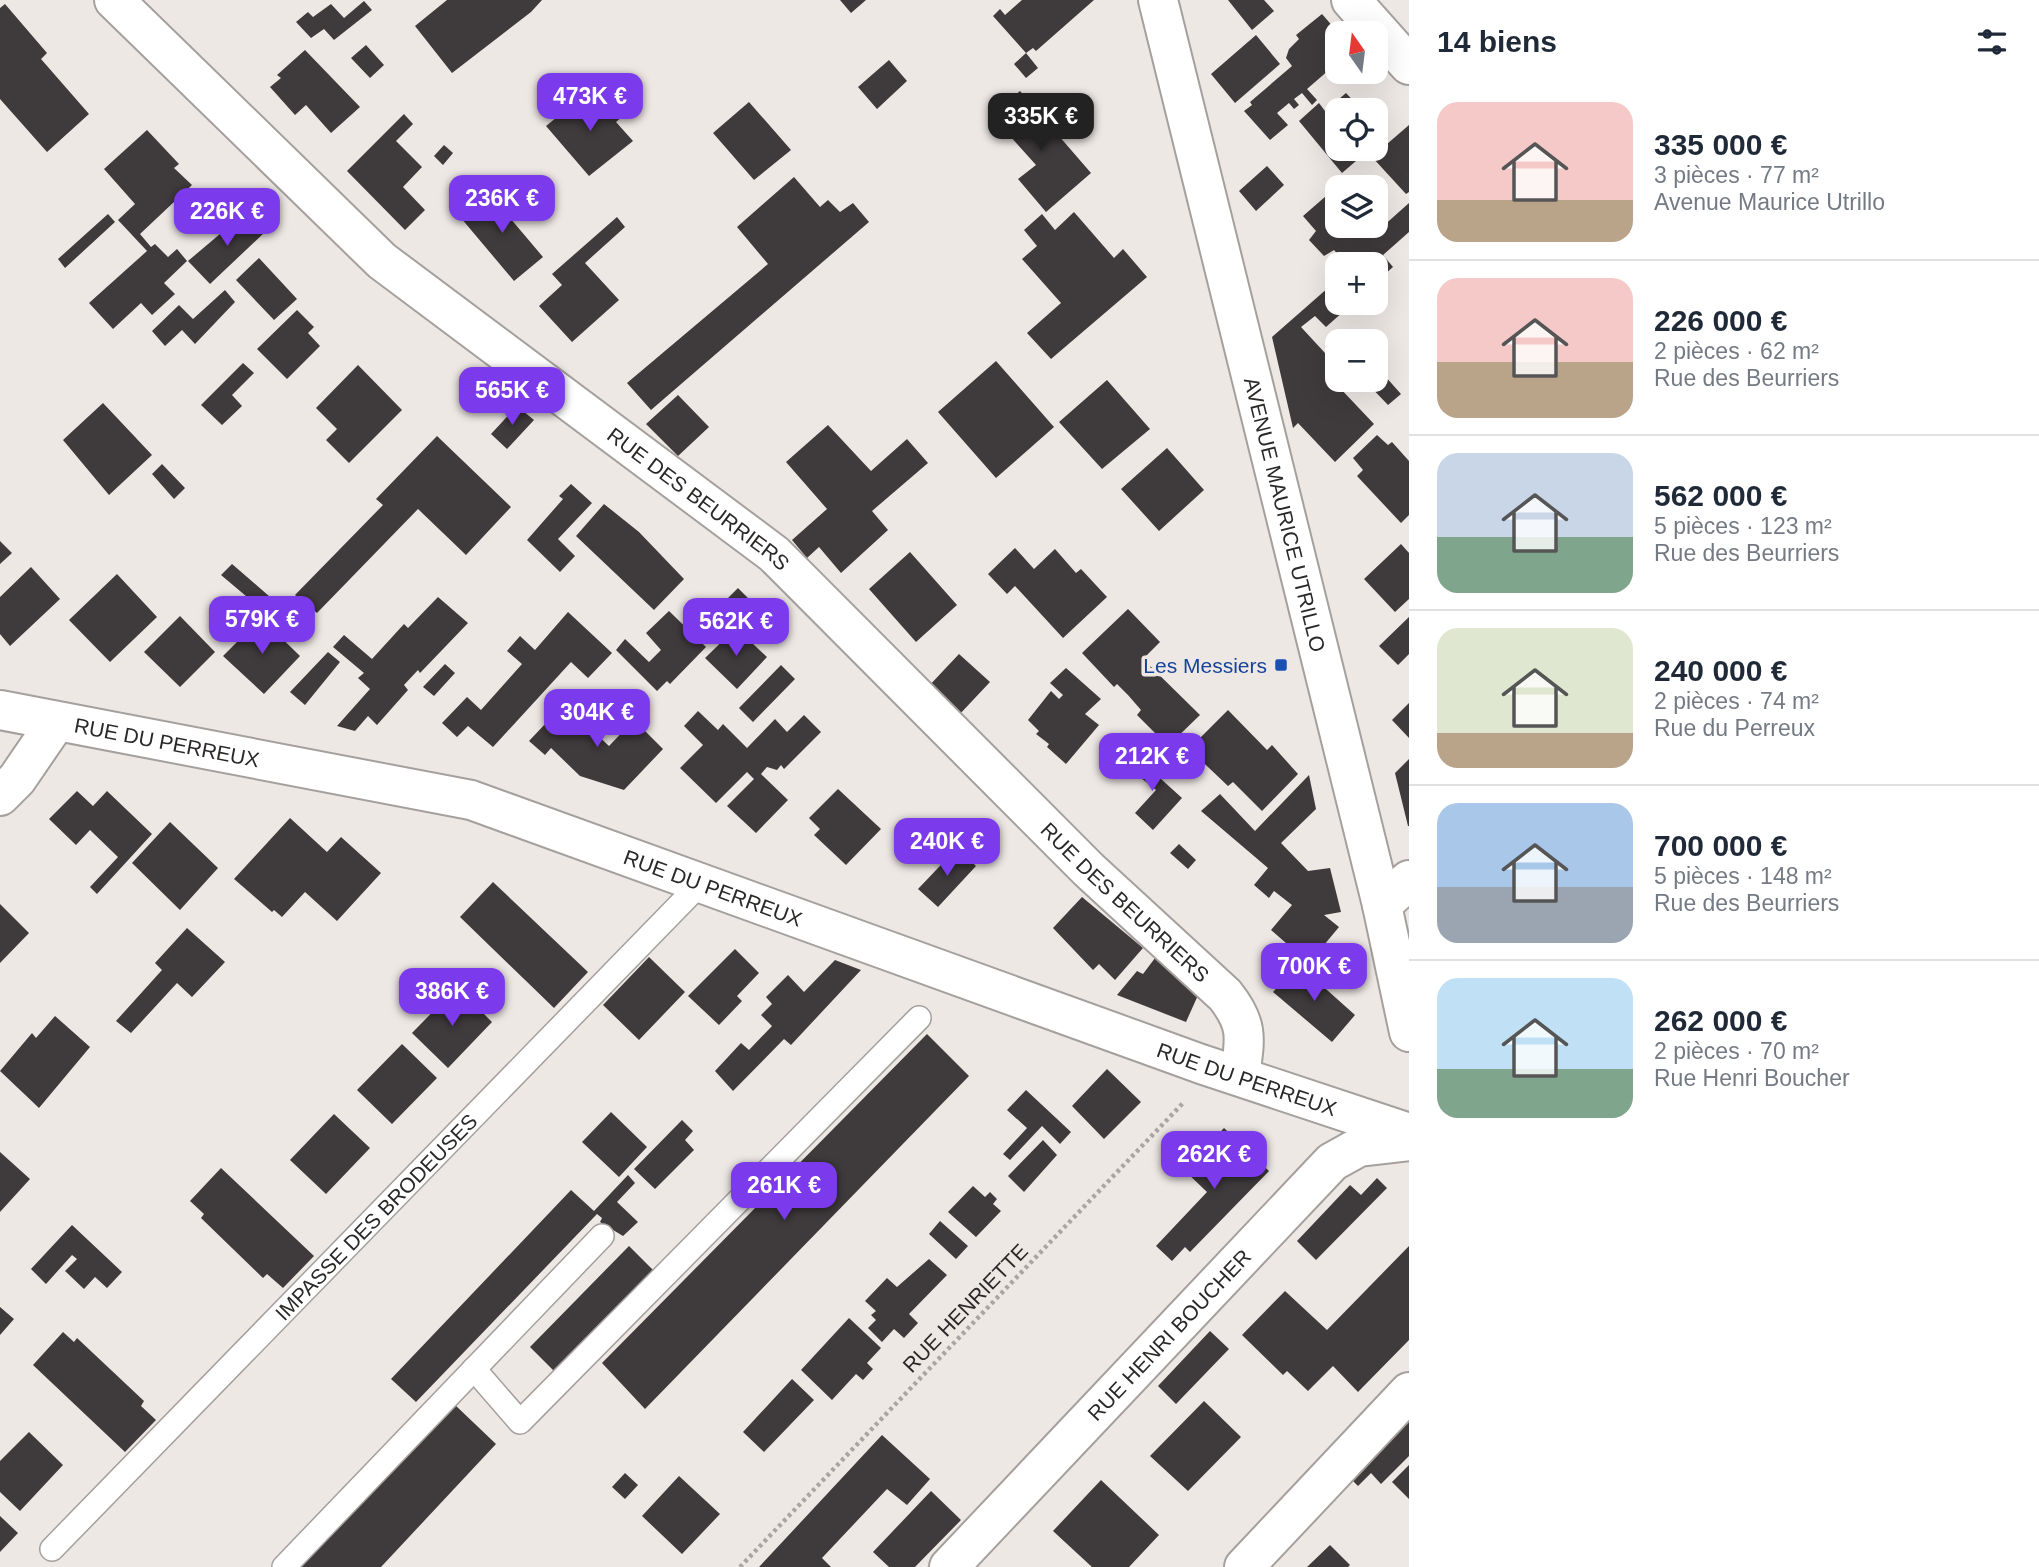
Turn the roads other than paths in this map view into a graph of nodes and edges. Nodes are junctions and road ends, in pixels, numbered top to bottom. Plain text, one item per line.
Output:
1 (114, 0) edge
2 (1158, 0) edge
3 (1351, 0) edge
4 (1409, 65) edge
5 (0, 710) edge
6 (57, 722) junction
7 (0, 796) edge
8 (699, 885) junction
9 (1395, 892) edge
10 (919, 1018) dead end
11 (1409, 1032) edge
12 (1240, 1076) junction
13 (1409, 1132) edge
14 (1409, 1141) edge
15 (602, 1236) dead end
16 (474, 1369) junction
17 (1409, 1392) edge
18 (52, 1549) dead end
19 (284, 1567) edge
20 (949, 1567) edge
21 (1244, 1567) edge

1 - 12 street, RUE DES BEURRIERS
2 - 9 street, AVENUE MAURICE UTRILLO
3 - 4 street
5 - 6 street, RUE DU PERREUX
6 - 7 street
6 - 8 street, RUE DU PERREUX
8 - 12 street, RUE DU PERREUX
8 - 18 lane, IMPASSE DES BRODEUSES
9 - 11 street, AVENUE MAURICE UTRILLO
10 - 16 lane
12 - 13 street, RUE DU PERREUX
14 - 20 street, RUE HENRI BOUCHER
15 - 16 lane
16 - 19 lane
17 - 21 street

